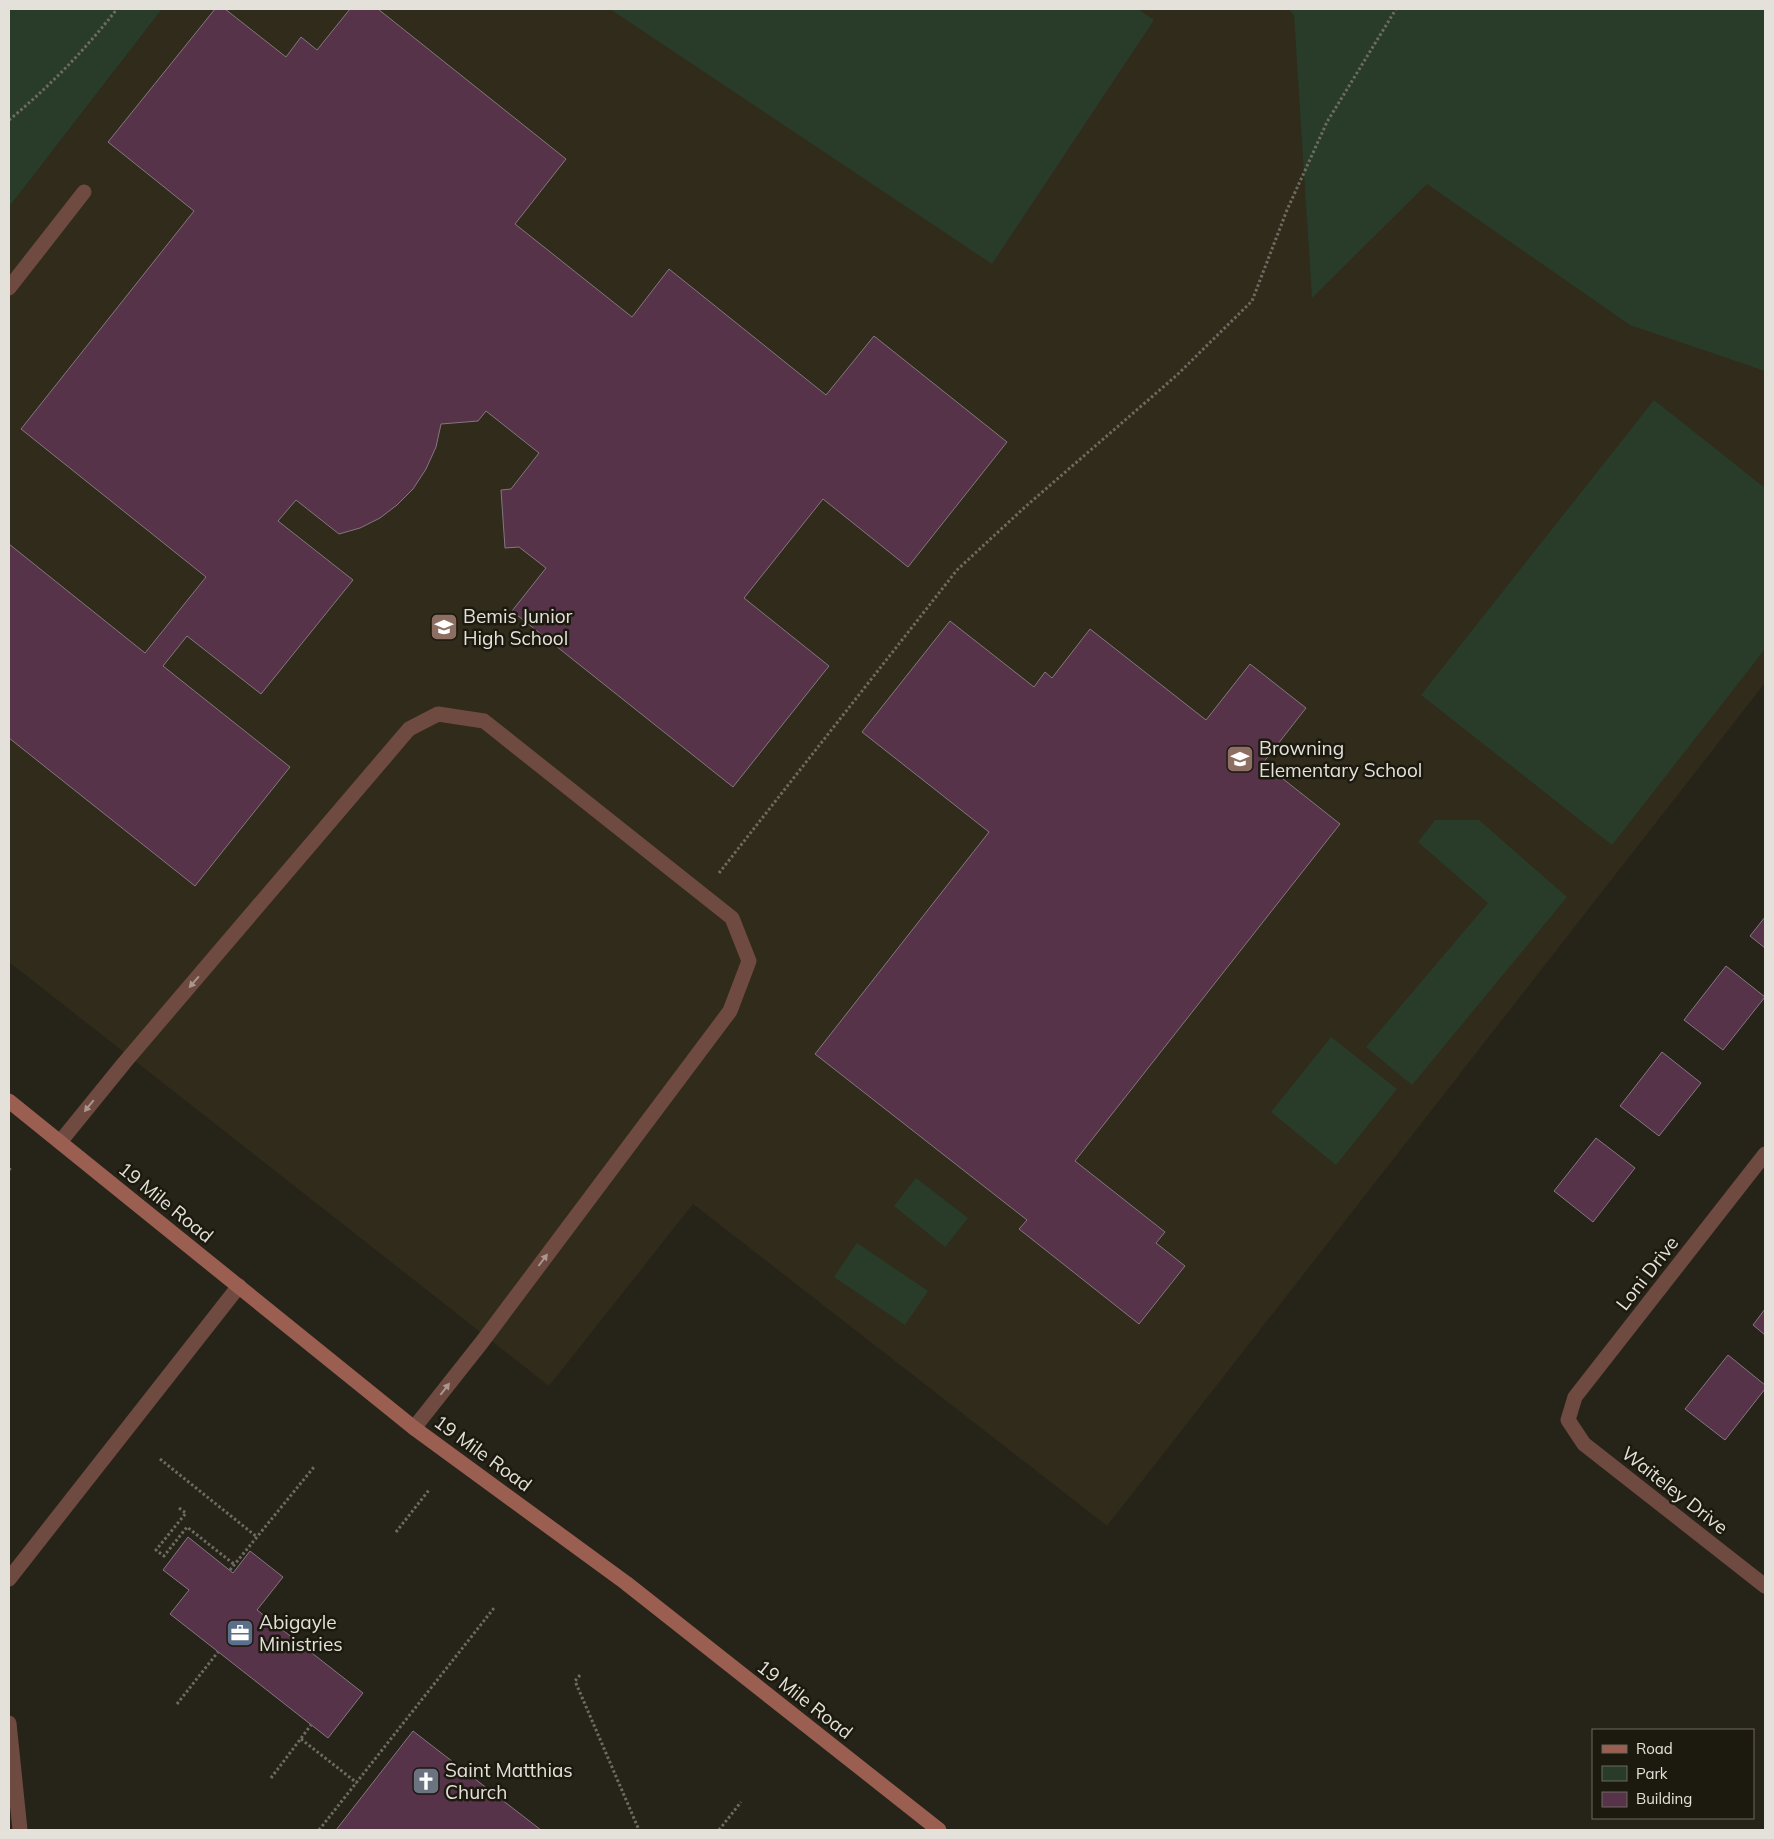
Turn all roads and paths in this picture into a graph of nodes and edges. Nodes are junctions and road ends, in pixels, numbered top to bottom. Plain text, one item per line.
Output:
1 (117, 9) edge
2 (1396, 9) edge
3 (9, 120) edge
4 (84, 192) dead end
5 (9, 288) edge
6 (702, 895) junction
7 (9, 1101) edge
8 (60, 1142) junction
9 (1765, 1154) edge
10 (240, 1286) junction
11 (1568, 1420) joint
12 (414, 1428) junction
13 (160, 1459) dead end
14 (314, 1467) dead end
15 (430, 1490) dead end
16 (180, 1508) dead end
17 (396, 1532) dead end
18 (257, 1537) junction
19 (234, 1565) junction
20 (230, 1570) dead end
21 (9, 1579) edge
22 (1765, 1586) edge
23 (494, 1608) dead end
24 (218, 1652) dead end
25 (580, 1676) dead end
26 (177, 1704) dead end
27 (9, 1723) edge
28 (311, 1725) dead end
29 (301, 1739) junction
30 (271, 1778) dead end
31 (357, 1783) junction
32 (742, 1802) dead end
33 (20, 1830) edge
34 (319, 1830) edge
35 (638, 1830) edge
36 (719, 1830) edge
37 (939, 1830) edge

1 - 3 path
2 - 6 path
4 - 5 street
6 -> 8 street
12 -> 6 street
7 - 8 street, 19 Mile Road
8 - 10 street, 19 Mile Road
9 - 11 street, Loni Drive
10 - 12 street, 19 Mile Road
10 - 21 street
11 - 22 street, Waiteley Drive
12 - 37 street, 19 Mile Road
13 - 18 path
14 - 18 path
15 - 17 path
16 - 19 path
18 - 19 path
19 - 20 path
23 - 31 path
24 - 26 path
25 - 35 path
27 - 33 street
28 - 29 path
29 - 30 path
29 - 31 path
31 - 34 path
32 - 36 path

